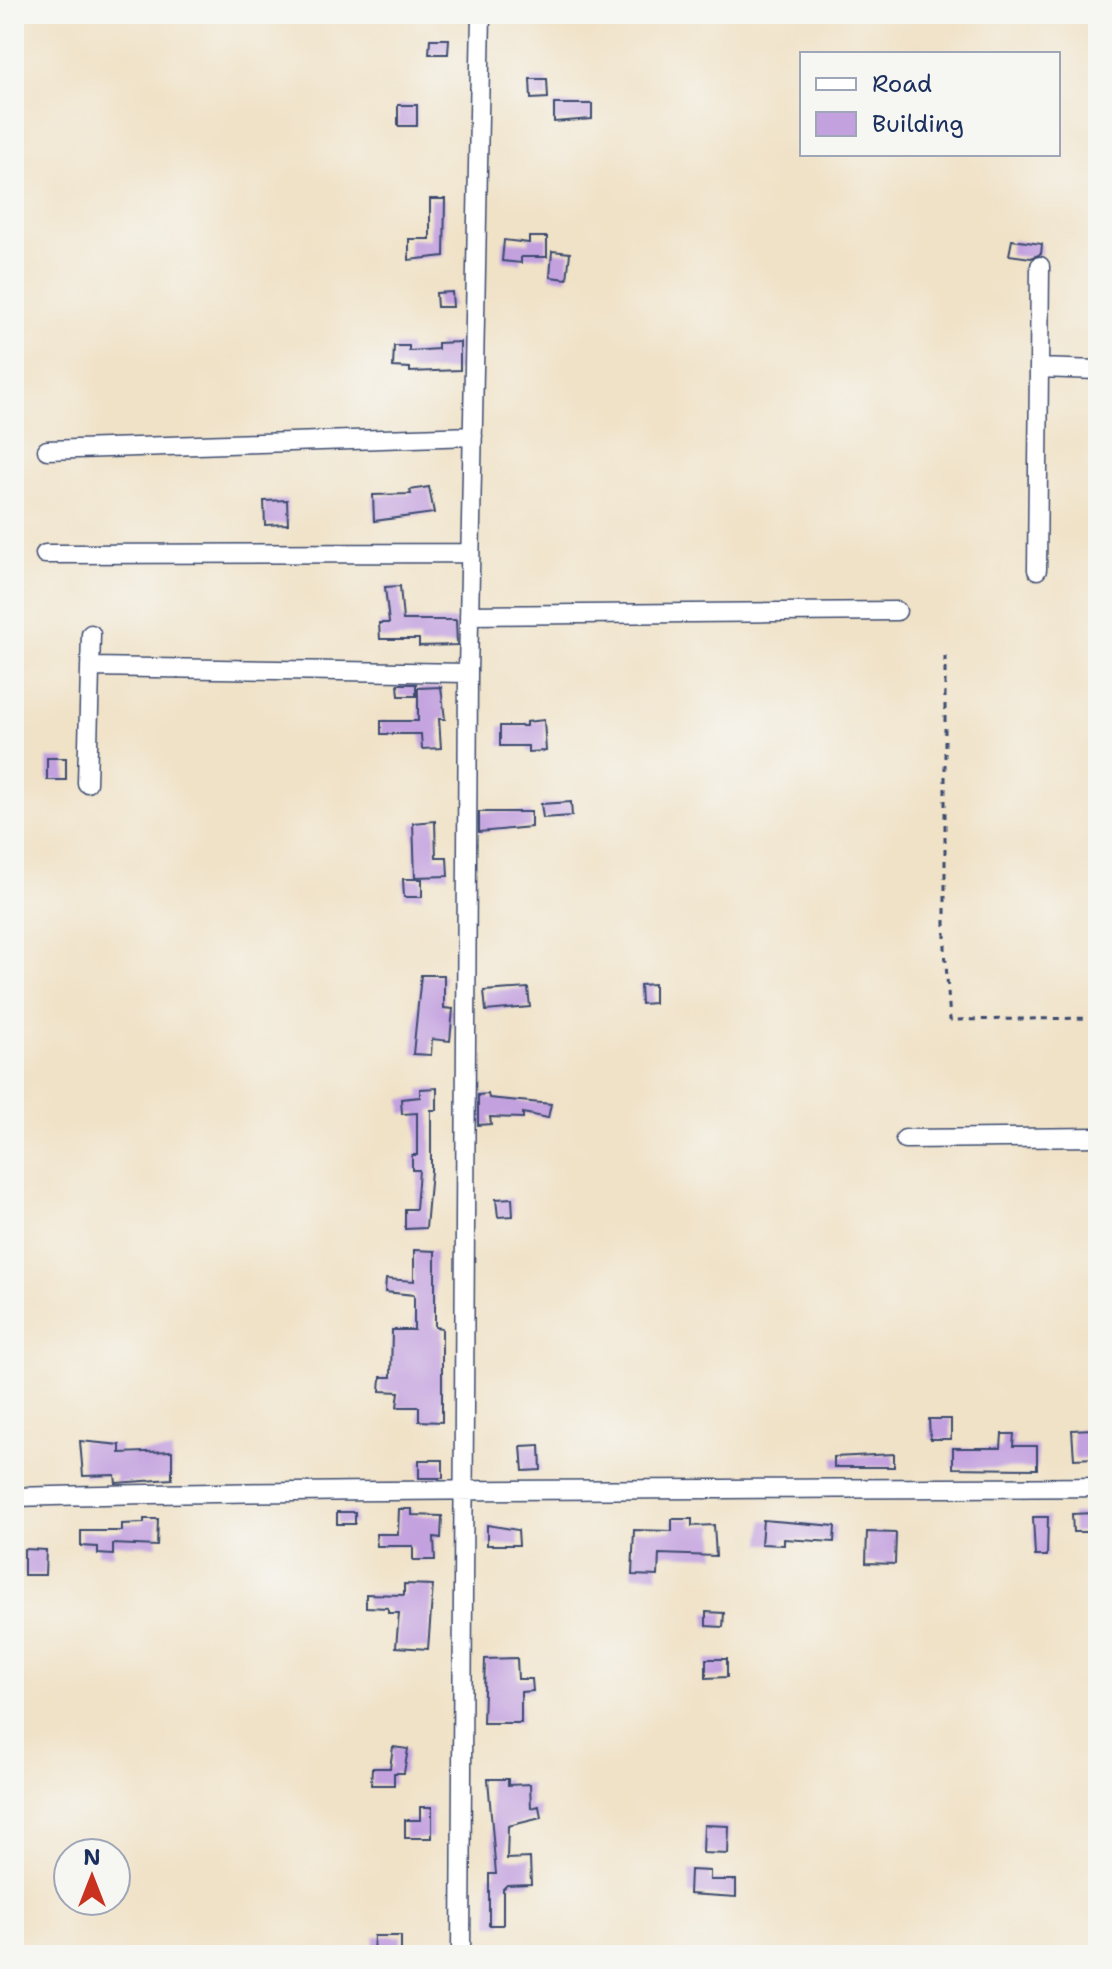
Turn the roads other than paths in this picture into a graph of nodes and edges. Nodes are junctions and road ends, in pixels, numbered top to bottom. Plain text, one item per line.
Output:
1 (481, 14) edge
2 (1040, 266) dead end
3 (1039, 368) junction
4 (1098, 370) edge
5 (473, 436) junction
6 (47, 450) dead end
7 (470, 553) junction
8 (45, 554) dead end
9 (1037, 570) dead end
10 (897, 611) dead end
11 (469, 615) junction
12 (91, 634) dead end
13 (90, 667) junction
14 (468, 673) junction
15 (87, 783) dead end
16 (1098, 1137) edge
17 (905, 1139) dead end
18 (1098, 1487) edge
19 (462, 1493) junction
20 (14, 1497) edge
21 (461, 1955) edge

1 - 5 street
2 - 3 street
3 - 4 street
3 - 9 street
5 - 6 street
5 - 7 street
7 - 8 street
7 - 11 street
10 - 11 street
11 - 14 street
12 - 13 street
13 - 14 street
13 - 15 street
14 - 19 street
16 - 17 street
18 - 19 street
19 - 20 street
19 - 21 street

